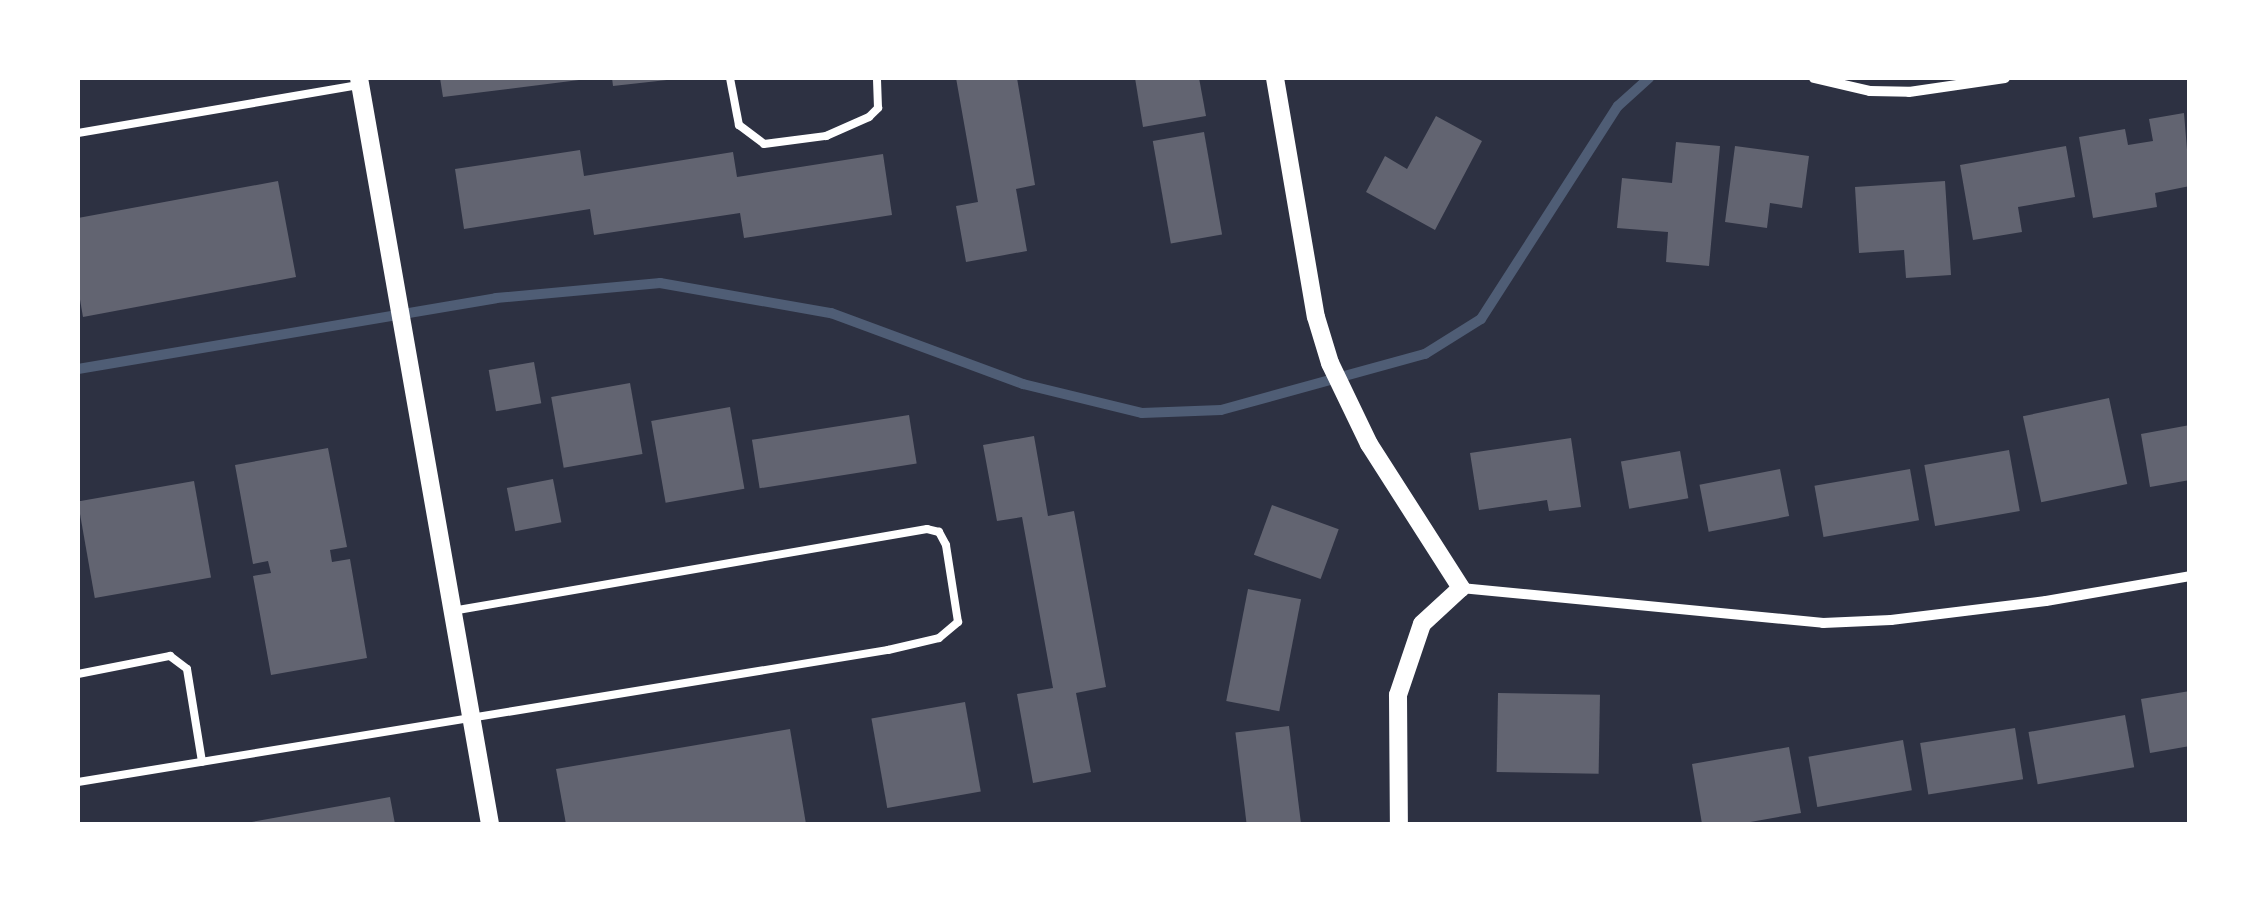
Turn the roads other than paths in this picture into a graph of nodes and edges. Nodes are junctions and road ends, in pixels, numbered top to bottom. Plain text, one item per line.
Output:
1 (730, 78) edge
2 (877, 78) edge
3 (1275, 78) edge
4 (1814, 78) edge
5 (2005, 78) edge
6 (360, 81) edge
7 (78, 133) edge
8 (2190, 576) edge
9 (1461, 588) junction
10 (452, 611) junction
11 (78, 674) edge
12 (471, 720) junction
13 (202, 762) junction
14 (78, 782) edge
15 (490, 824) edge
16 (1399, 824) edge

1 - 2 lane
3 - 9 street
4 - 5 street
6 - 7 lane
6 - 10 street
8 - 9 street
9 - 16 street
10 - 12 street
10 - 12 lane
11 - 13 lane
12 - 13 lane
12 - 15 street
13 - 14 lane

